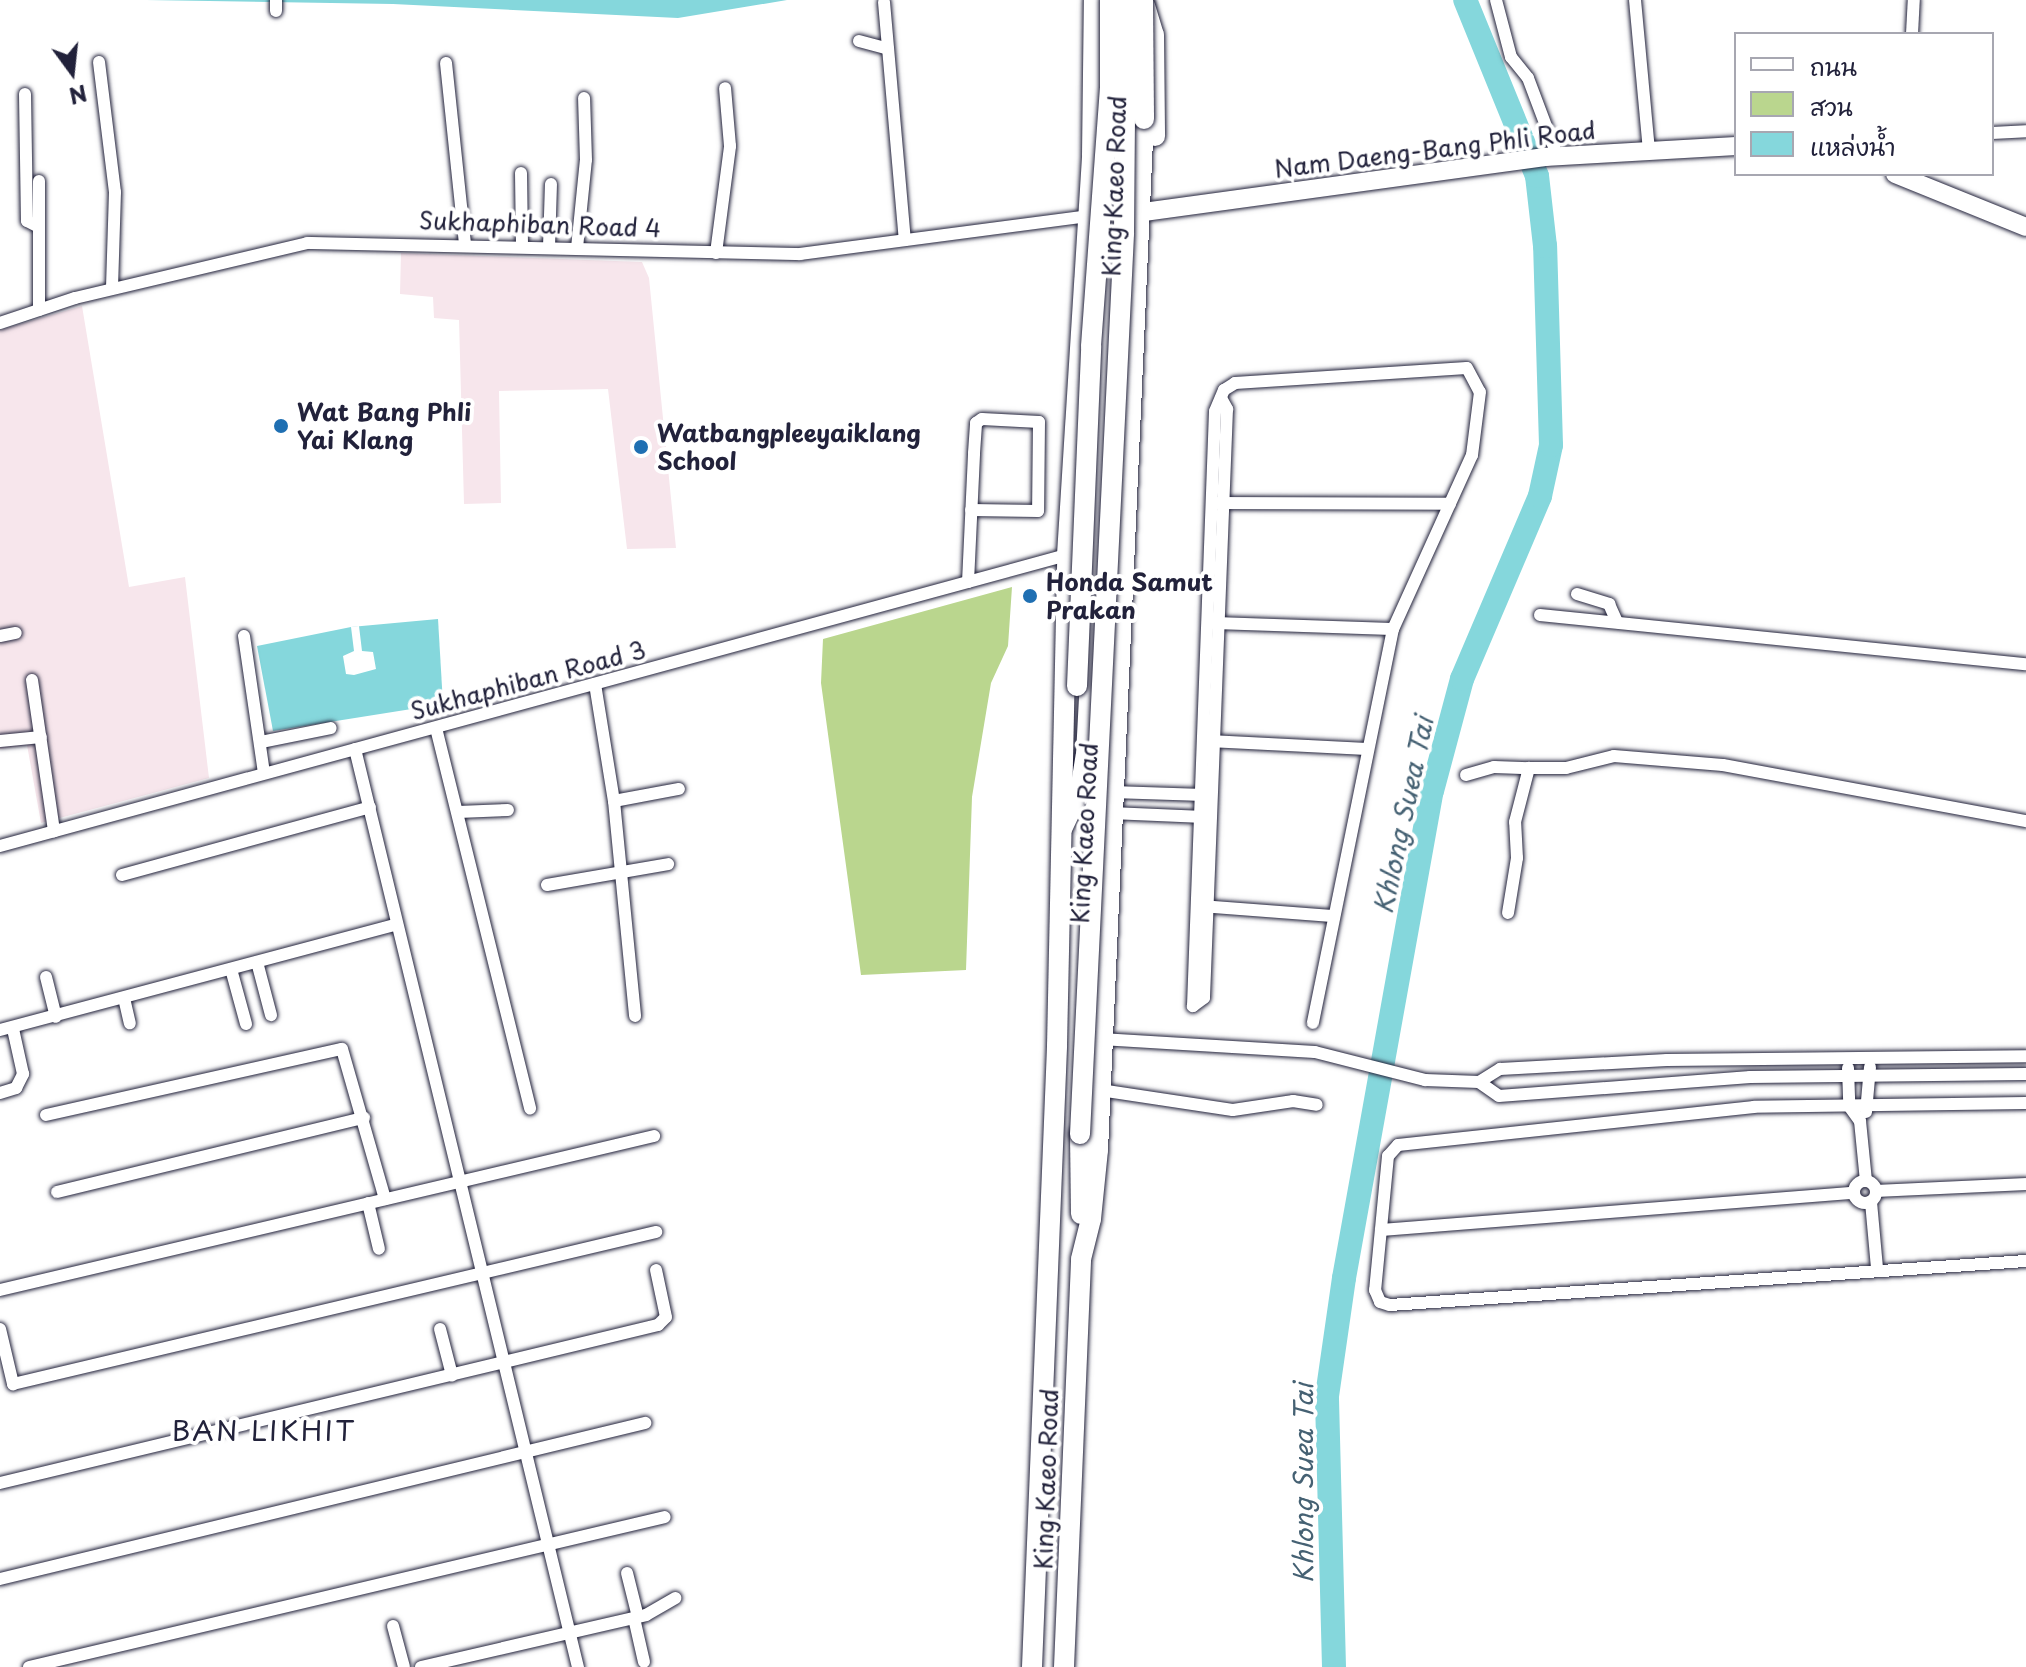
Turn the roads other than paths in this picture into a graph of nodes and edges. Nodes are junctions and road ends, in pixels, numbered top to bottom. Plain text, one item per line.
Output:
1 (1092, 0) edge
2 (1110, 0) edge
3 (1126, 0) edge
4 (1141, 0) edge
5 (1496, 0) edge
6 (1635, 0) edge
7 (1914, 0) edge
8 (884, 2) dead end
9 (1912, 32) edge
10 (859, 41) dead end
11 (888, 49) junction
12 (99, 62) dead end
13 (446, 63) dead end
14 (725, 88) dead end
15 (25, 94) dead end
16 (584, 98) dead end
17 (2026, 131) edge
18 (1994, 133) edge
19 (1093, 141) junction
20 (1734, 146) edge
21 (1649, 150) junction
22 (1551, 156) junction
23 (521, 173) dead end
24 (1900, 176) edge
25 (39, 181) dead end
26 (551, 184) dead end
27 (1142, 187) junction
28 (1088, 193) junction
29 (1141, 212) junction
30 (1087, 216) junction
31 (1114, 218) junction
32 (37, 226) junction
33 (2026, 227) edge
34 (905, 240) junction
35 (465, 244) junction
36 (522, 246) junction
37 (549, 247) junction
38 (577, 248) junction
39 (716, 253) junction
40 (112, 288) junction
41 (39, 310) junction
42 (0, 323) edge
43 (1218, 503) junction
44 (1450, 504) junction
45 (971, 510) junction
46 (1067, 555) junction
47 (968, 582) junction
48 (1577, 594) dead end
49 (1540, 615) dead end
50 (1617, 622) junction
51 (1214, 623) junction
52 (1393, 629) junction
53 (16, 633) dead end
54 (0, 636) edge
55 (244, 636) dead end
56 (2026, 664) edge
57 (32, 680) dead end
58 (595, 684) junction
59 (331, 728) dead end
60 (436, 728) junction
61 (41, 737) junction
62 (0, 741) edge
63 (1208, 741) junction
64 (261, 742) junction
65 (355, 749) junction
66 (1367, 749) junction
67 (1529, 768) junction
68 (264, 773) junction
69 (1466, 775) dead end
70 (679, 789) dead end
71 (1171, 795) junction
72 (1205, 795) junction
73 (614, 801) junction
74 (1111, 802) junction
75 (1073, 806) junction
76 (370, 807) junction
77 (508, 810) dead end
78 (458, 812) junction
79 (1170, 814) junction
80 (1205, 817) junction
81 (2026, 821) edge
82 (54, 831) junction
83 (1059, 833) junction
84 (0, 846) edge
85 (668, 864) dead end
86 (618, 873) junction
87 (122, 875) dead end
88 (547, 885) dead end
89 (1193, 905) junction
90 (1207, 907) junction
91 (1508, 913) dead end
92 (1333, 916) junction
93 (397, 924) junction
94 (257, 962) junction
95 (231, 969) junction
96 (46, 977) dead end
97 (124, 998) junction
98 (271, 1015) dead end
99 (635, 1016) dead end
100 (56, 1017) junction
101 (130, 1023) dead end
102 (1313, 1023) dead end
103 (246, 1024) dead end
104 (7, 1029) edge
105 (1101, 1039) junction
106 (2026, 1056) edge
107 (1848, 1057) junction
108 (1870, 1057) junction
109 (1585, 1066) junction
110 (1870, 1074) junction
111 (2026, 1074) edge
112 (1847, 1075) junction
113 (1479, 1082) junction
114 (1100, 1090) junction
115 (1585, 1091) junction
116 (0, 1093) edge
117 (2026, 1103) edge
118 (1317, 1105) dead end
119 (1849, 1106) junction
120 (1870, 1106) junction
121 (530, 1109) dead end
122 (46, 1115) dead end
123 (364, 1118) junction
124 (1860, 1121) junction
125 (654, 1136) dead end
126 (1866, 1181) junction
127 (460, 1183) junction
128 (2026, 1184) edge
129 (57, 1192) dead end
130 (1854, 1193) junction
131 (1874, 1197) junction
132 (385, 1199) junction
133 (368, 1203) junction
134 (1381, 1230) junction
135 (656, 1232) dead end
136 (1083, 1246) junction
137 (379, 1249) dead end
138 (2026, 1261) edge
139 (1877, 1268) junction
140 (656, 1270) dead end
141 (482, 1274) junction
142 (0, 1290) edge
143 (0, 1329) edge
144 (440, 1329) dead end
145 (504, 1362) junction
146 (452, 1375) junction
147 (645, 1423) dead end
148 (525, 1452) junction
149 (0, 1483) edge
150 (665, 1517) dead end
151 (548, 1542) junction
152 (627, 1573) dead end
153 (0, 1579) edge
154 (675, 1598) dead end
155 (636, 1617) junction
156 (393, 1626) dead end
157 (569, 1631) junction
158 (644, 1662) dead end
159 (29, 1667) edge
160 (404, 1667) edge
161 (421, 1667) edge
162 (578, 1667) edge
163 (1032, 1667) edge
164 (1064, 1667) edge

1 - 19 main road, King Kaeo Road
1 - 28 main road
2 - 75 main road, bridge
3 - 136 main road, bridge
4 - 27 main road, King Kaeo Road, bridge
4 - 27 main road
5 - 22 street
6 - 21 street
7 - 9 street
8 - 11 street
10 - 11 street
11 - 34 street
12 - 40 street
13 - 35 street
14 - 39 street
15 - 32 street
16 - 38 street
17 - 18 street
19 - 28 main road, King Kaeo Road
19 - 31 main road
20 - 21 main road, Nam Daeng-Bang Phli Road
21 - 22 main road, Nam Daeng-Bang Phli Road
22 - 29 main road, Nam Daeng-Bang Phli Road
23 - 36 street
24 - 33 main road
25 - 32 street
26 - 37 street
27 - 29 main road, King Kaeo Road
28 - 30 main road, King Kaeo Road
29 - 31 main road, Nam Daeng-Bang Phli Road
29 - 74 main road, King Kaeo Road
30 - 34 street, Sukhaphiban Road 4
30 - 46 main road, King Kaeo Road
31 - 75 main road
32 - 41 street
34 - 39 street, Sukhaphiban Road 4
35 - 36 street, Sukhaphiban Road 4
35 - 40 street, Sukhaphiban Road 4
36 - 37 street, Sukhaphiban Road 4
37 - 38 street, Sukhaphiban Road 4
38 - 39 street, Sukhaphiban Road 4
40 - 41 street, Sukhaphiban Road 4
41 - 42 street, Sukhaphiban Road 4
43 - 44 street
43 - 44 street
43 - 51 street
44 - 52 street
45 - 45 street
45 - 47 street
46 - 47 street, Sukhaphiban Road 3
46 - 83 main road, King Kaeo Road
47 - 58 street, Sukhaphiban Road 3
48 - 50 street
49 - 50 street
50 - 56 street
51 - 52 street
51 - 63 street
52 - 66 street
53 - 54 street
55 - 64 street
57 - 61 street
58 - 60 street, Sukhaphiban Road 3
58 - 73 street
59 - 64 street
60 - 65 street, Sukhaphiban Road 3
60 - 78 street
61 - 62 street
61 - 82 street
63 - 66 street
63 - 72 street
64 - 68 street
65 - 68 street, Sukhaphiban Road 3
65 - 76 street
66 - 92 street
67 - 69 street
67 - 81 street
67 - 91 street
68 - 82 street, Sukhaphiban Road 3
70 - 73 street
71 - 72 street
71 - 74 street
71 - 79 street
72 - 80 street
73 - 86 street
74 - 79 street
74 - 105 main road, King Kaeo Road
75 - 83 main road
76 - 87 street
76 - 93 street
77 - 78 street
78 - 121 street
79 - 80 street
80 - 89 street
80 - 90 street
82 - 84 street, Sukhaphiban Road 3
83 - 163 main road, King Kaeo Road
85 - 86 street
86 - 88 street
86 - 99 street
89 - 90 street
89 - 90 street
90 - 92 street
92 - 102 street
93 - 94 street
93 - 127 street
94 - 95 street
94 - 98 street
95 - 97 street
95 - 103 street
96 - 100 street
97 - 100 street
97 - 101 street
100 - 104 street
104 - 116 street
105 - 113 street
105 - 114 main road, King Kaeo Road
106 - 108 street
107 - 108 street
107 - 109 street
107 - 112 street
108 - 110 street
109 - 113 street
109 - 115 street
110 - 111 street
110 - 112 street
110 - 120 street
112 - 115 street
112 - 119 street
113 - 115 street
114 - 118 street
114 - 136 main road, King Kaeo Road
117 - 120 street
119 - 120 street
119 - 124 street
119 - 134 street
120 - 124 street
122 - 123 street
123 - 129 street
123 - 132 street
124 - 126 street
125 - 127 street
126 - 130 street
126 - 131 street
127 - 132 street
127 - 141 street
128 - 131 street
130 - 131 street
130 - 134 street
131 - 139 street
132 - 133 street
133 - 137 street
133 - 142 street
134 - 139 street
135 - 141 street
136 - 164 main road, King Kaeo Road
138 - 139 street
140 - 145 street
141 - 143 street
141 - 145 street
144 - 146 street
145 - 146 street
145 - 148 street
146 - 149 street
147 - 148 street
148 - 151 street
148 - 153 street
150 - 151 street
151 - 157 street
151 - 159 street
152 - 155 street
154 - 155 street
155 - 157 street
155 - 158 street
156 - 160 street
157 - 161 street
157 - 162 street

